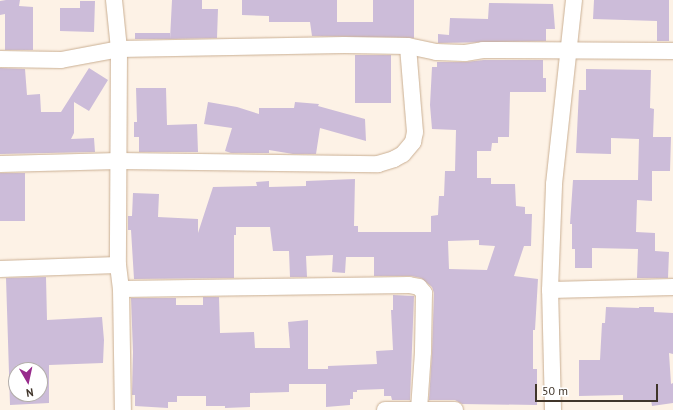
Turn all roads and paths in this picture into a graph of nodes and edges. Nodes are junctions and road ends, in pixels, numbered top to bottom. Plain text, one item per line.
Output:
1 (114, 0) edge
2 (574, 0) edge
3 (408, 46) junction
4 (119, 49) junction
5 (570, 51) junction
6 (673, 51) edge
7 (0, 59) edge
8 (119, 161) junction
9 (0, 164) edge
10 (118, 265) junction
11 (0, 269) edge
12 (673, 287) edge
13 (121, 289) junction
14 (550, 290) junction
15 (419, 409) junction
16 (123, 410) edge
17 (385, 410) edge
18 (455, 410) edge
19 (553, 410) edge

1 - 4 street
2 - 5 street
3 - 4 street
3 - 5 street
3 - 8 street
4 - 7 street
4 - 8 street
5 - 6 street
5 - 14 street
8 - 9 street
8 - 10 street
10 - 11 street
10 - 13 street
12 - 14 street
13 - 15 street
13 - 16 street
14 - 19 street
15 - 17 street
15 - 18 street

